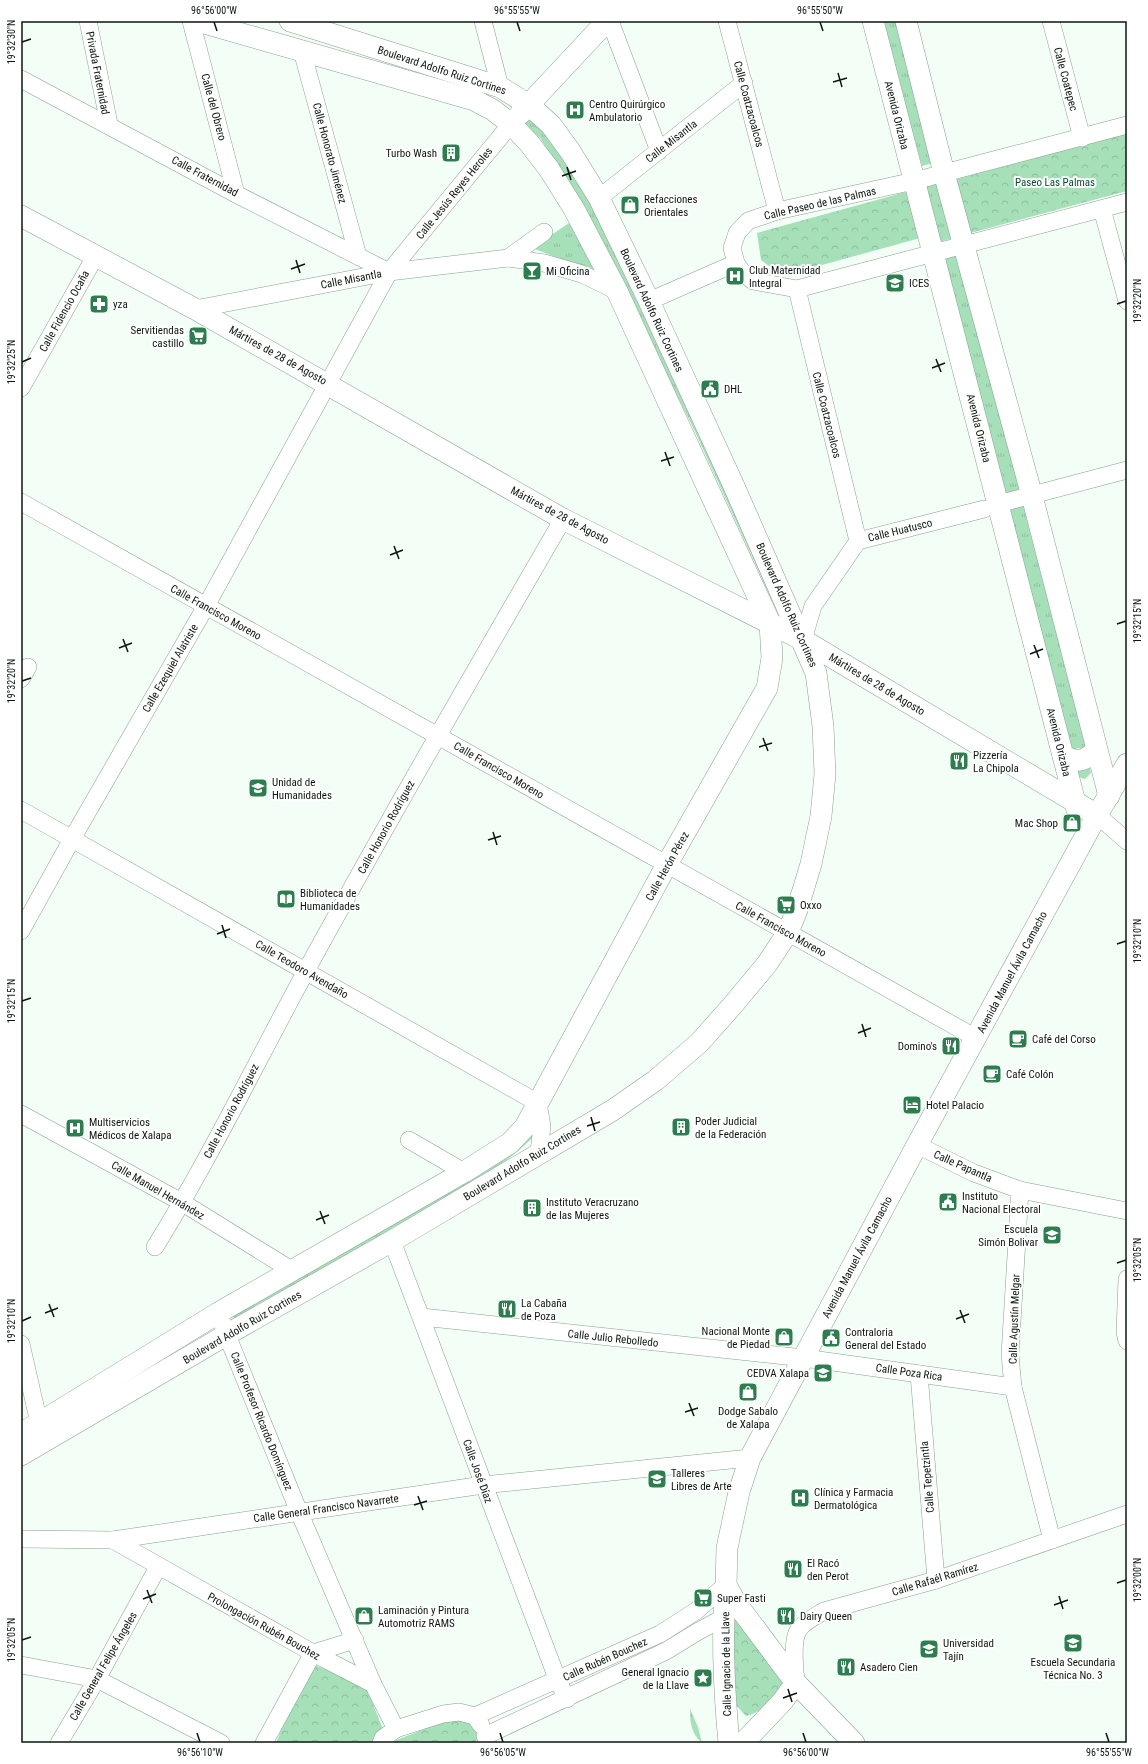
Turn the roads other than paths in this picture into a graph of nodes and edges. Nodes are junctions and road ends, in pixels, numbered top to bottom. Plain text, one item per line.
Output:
1 (88, 21) edge
2 (191, 21) edge
3 (197, 21) edge
4 (293, 21) edge
5 (483, 21) edge
6 (607, 21) edge
7 (610, 21) edge
8 (728, 21) edge
9 (873, 21) edge
10 (906, 21) edge
11 (1051, 21) edge
12 (302, 52) junction
13 (21, 79) edge
14 (744, 84) junction
15 (500, 87) junction
16 (529, 105) junction
17 (109, 124) junction
18 (511, 124) junction
19 (1127, 125) edge
20 (1082, 138) junction
21 (659, 151) junction
22 (944, 173) junction
23 (914, 181) junction
24 (236, 194) junction
25 (599, 198) junction
26 (1127, 202) edge
27 (1102, 209) junction
28 (777, 211) junction
29 (21, 216) edge
30 (544, 232) dead end
31 (964, 244) junction
32 (933, 252) junction
33 (96, 255) junction
34 (358, 256) junction
35 (508, 258) junction
36 (736, 263) junction
37 (390, 272) junction
38 (797, 289) junction
39 (617, 291) junction
40 (649, 301) junction
41 (1127, 301) edge
42 (195, 309) junction
43 (327, 383) junction
44 (21, 388) edge
45 (1127, 470) edge
46 (1032, 496) junction
47 (21, 502) edge
48 (991, 506) junction
49 (563, 519) junction
50 (858, 541) junction
51 (206, 606) junction
52 (770, 623) junction
53 (803, 640) junction
54 (438, 735) junction
55 (1096, 751) junction
56 (1062, 755) junction
57 (1127, 764) edge
58 (1109, 796) junction
59 (1075, 803) junction
60 (21, 810) edge
61 (1097, 815) junction
62 (1086, 835) junction
63 (72, 839) junction
64 (1127, 841) edge
65 (666, 866) junction
66 (21, 931) edge
67 (788, 932) junction
68 (306, 972) junction
69 (976, 1038) junction
70 (538, 1103) junction
71 (21, 1114) edge
72 (409, 1140) dead end
73 (917, 1145) junction
74 (539, 1152) junction
75 (464, 1172) junction
76 (1020, 1190) junction
77 (183, 1203) junction
78 (1127, 1211) edge
79 (392, 1241) junction
80 (155, 1247) dead end
81 (293, 1271) junction
82 (1127, 1280) edge
83 (218, 1313) junction
84 (422, 1317) junction
85 (226, 1335) junction
86 (1127, 1341) edge
87 (21, 1344) edge
88 (804, 1358) junction
89 (919, 1374) junction
90 (1013, 1387) junction
91 (39, 1423) junction
92 (21, 1432) edge
93 (21, 1455) edge
94 (750, 1458) junction
95 (484, 1485) junction
96 (299, 1512) junction
97 (1127, 1514) edge
98 (21, 1539) edge
99 (113, 1540) junction
100 (1052, 1540) junction
101 (158, 1567) junction
102 (936, 1580) junction
103 (726, 1586) junction
104 (723, 1618) junction
105 (355, 1640) junction
106 (313, 1653) junction
107 (21, 1665) edge
108 (97, 1679) junction
109 (558, 1681) junction
110 (796, 1683) junction
111 (373, 1684) junction
112 (725, 1698) junction
113 (567, 1699) junction
114 (475, 1716) junction
115 (764, 1721) junction
116 (396, 1729) junction
117 (484, 1740) edge
118 (59, 1743) edge
119 (221, 1743) edge
120 (264, 1743) edge
121 (381, 1743) edge
122 (729, 1743) edge
123 (743, 1743) edge
124 (854, 1743) edge

1 - 17 street, Privada Fraternidad
2 - 24 street, Calle del Obrero
3 - 12 main road, Boulevard Adolfo Ruiz Cortines
4 - 15 main road, Boulevard Adolfo Ruiz Cortines
5 - 15 street
6 - 16 main road, Calle Jesús Reyes Heroles
7 - 21 street
8 - 14 street, Calle Coatzacoalcos
9 - 23 main road, Avenida Orizaba
10 - 22 main road
11 - 20 street, Calle Coatepec
12 - 18 main road, Boulevard Adolfo Ruiz Cortines
12 - 34 street, Calle Honorato Jiménez
13 - 17 street, Calle Fraternidad
14 - 21 street, Calle Misantla
14 - 28 street, Calle Coatzacoalcos
15 - 16 main road, Boulevard Adolfo Ruiz Cortines
16 - 18 main road, Calle Jesús Reyes Heroles
16 - 25 main road, Boulevard Adolfo Ruiz Cortines
17 - 24 street, Calle Fraternidad
18 - 37 street, Calle Jesús Reyes Heroles
18 - 39 main road, Boulevard Adolfo Ruiz Cortines
19 - 20 street, Calle Paseo de las Palmas
20 - 22 street, Calle Paseo de las Palmas
21 - 25 street, Calle Misantla
22 - 23 street, Calle Paseo de las Palmas
22 - 31 main road
23 - 28 street, Calle Paseo de las Palmas
23 - 32 main road, Avenida Orizaba
24 - 34 street, Calle Fraternidad
25 - 40 main road, Boulevard Adolfo Ruiz Cortines
26 - 27 street
27 - 31 street
27 - 41 street
28 - 36 street, Calle Paseo de las Palmas
29 - 33 main road, Mártires de 28 de Agosto
30 - 35 street, Calle Misantla
31 - 32 street
31 - 46 main road
32 - 38 street
32 - 48 main road, Avenida Orizaba
33 - 42 main road, Mártires de 28 de Agosto
33 - 44 street, Calle Fidencio Ocaña
34 - 37 street, Calle Fraternidad
35 - 37 street, Calle Misantla
35 - 39 street, Calle Misantla
36 - 38 street
36 - 40 street
37 - 42 street, Calle Misantla
37 - 43 street, Calle Jesús Reyes Heroles
38 - 50 street, Calle Coatzacoalcos
39 - 52 main road, Boulevard Adolfo Ruiz Cortines
40 - 53 main road, Boulevard Adolfo Ruiz Cortines
42 - 43 main road, Mártires de 28 de Agosto
43 - 49 main road, Mártires de 28 de Agosto
43 - 51 street, Calle Ezequiel Alatriste
45 - 46 street, Calle Huatusco
46 - 48 street, Calle Huatusco
46 - 55 main road
47 - 51 street, Calle Francisco Moreno
48 - 50 street, Calle Huatusco
48 - 56 main road, Avenida Orizaba
49 - 52 main road, Mártires de 28 de Agosto
49 - 54 street, Calle Honorio Rodríguez
50 - 53 street, Calle Huatusco
51 - 54 street, Calle Francisco Moreno
51 - 63 street, Calle Ezequiel Alatriste
52 - 53 main road, Mártires de 28 de Agosto
52 - 65 main road, Calle Herón Pérez
53 - 59 main road, Mártires de 28 de Agosto
53 - 67 main road, Boulevard Adolfo Ruiz Cortines
54 - 65 street, Calle Francisco Moreno
54 - 68 street, Calle Honorio Rodríguez
55 - 56 main road
55 - 58 main road
56 - 59 main road, Avenida Orizaba
57 - 58 main road, Avenida Manuel Ávila Camacho
58 - 61 main road, Avenida Manuel Ávila Camacho
59 - 61 main road, Mártires de 28 de Agosto
59 - 62 main road, Avenida Orizaba
60 - 63 street, Calle Teodoro Avendaño
61 - 62 main road, Avenida Manuel Ávila Camacho
61 - 64 street
62 - 69 main road, Avenida Manuel Ávila Camacho
63 - 66 street, Calle Ezequiel Alatriste
63 - 68 street, Calle Teodoro Avendaño
65 - 67 street, Calle Francisco Moreno
65 - 70 main road, Calle Herón Pérez
67 - 69 street, Calle Francisco Moreno
67 - 74 main road, Boulevard Adolfo Ruiz Cortines
68 - 70 street, Calle Teodoro Avendaño
68 - 77 street, Calle Honorio Rodríguez
69 - 73 main road, Avenida Manuel Ávila Camacho
70 - 74 street
70 - 75 main road, Boulevard Adolfo Ruiz Cortines
71 - 77 street, Calle Manuel Hernández
72 - 75 street
73 - 76 street, Calle Papantla
73 - 88 main road, Avenida Manuel Ávila Camacho
74 - 79 main road, Boulevard Adolfo Ruiz Cortines
75 - 81 main road, Boulevard Adolfo Ruiz Cortines
76 - 78 street, Calle Papantla
76 - 90 street, Calle Agustín Melgar
77 - 80 street, Calle Honorio Rodríguez
77 - 81 street, Calle Manuel Hernández
79 - 84 street, Calle José Díaz
79 - 85 main road, Boulevard Adolfo Ruiz Cortines
81 - 83 main road, Boulevard Adolfo Ruiz Cortines
82 - 86 street
83 - 85 street, Calle Profesor Ricardo Domínguez
83 - 91 main road, Boulevard Adolfo Ruiz Cortines
84 - 88 street, Calle Julio Rebolledo
84 - 95 street, Calle José Díaz
85 - 93 main road, Boulevard Adolfo Ruiz Cortines
85 - 96 street, Calle Profesor Ricardo Domínguez
87 - 91 street
88 - 89 street, Calle Poza Rica
88 - 94 main road, Avenida Manuel Ávila Camacho
89 - 90 street, Calle Poza Rica
89 - 102 street, Calle Tepetzintla
90 - 100 street, Calle Agustín Melgar
91 - 92 main road, Boulevard Adolfo Ruiz Cortines
94 - 95 street, Calle General Francisco Navarrete
94 - 103 main road, Avenida Manuel Ávila Camacho
95 - 96 street, Calle General Francisco Navarrete
95 - 109 street, Calle José Díaz
96 - 99 street, Calle General Francisco Navarrete
96 - 105 street, Calle Profesor Ricardo Domínguez
97 - 100 street, Calle Rafaél Ramírez
98 - 99 street, Calle General Francisco Navarrete
99 - 101 street, Prolongación Rubén Bouchez
100 - 102 street, Calle Rafaél Ramírez
101 - 106 street, Prolongación Rubén Bouchez
101 - 108 street, Calle General Felipe Ángeles
102 - 110 street, Calle Rafaél Ramírez
103 - 104 main road, Calle Ignacio de la Llave
103 - 109 street, Calle Rubén Bouchez
103 - 110 main road
104 - 112 main road, Calle Ignacio de la Llave
104 - 113 street, Calle Rubén Bouchez
105 - 106 street
105 - 111 street, Calle Profesor Ricardo Domínguez
106 - 111 street, Prolongación Rubén Bouchez
106 - 120 street
107 - 108 street
108 - 118 street, Calle General Felipe Ángeles
108 - 119 street
109 - 113 street, Calle José Díaz
109 - 114 street, Calle Rubén Bouchez
110 - 115 main road
110 - 124 main road
111 - 116 street
112 - 115 main road
112 - 122 main road, Calle Ignacio de la Llave
113 - 117 street, Calle Rubén Bouchez
114 - 116 street
114 - 117 street
115 - 123 main road
116 - 121 street

